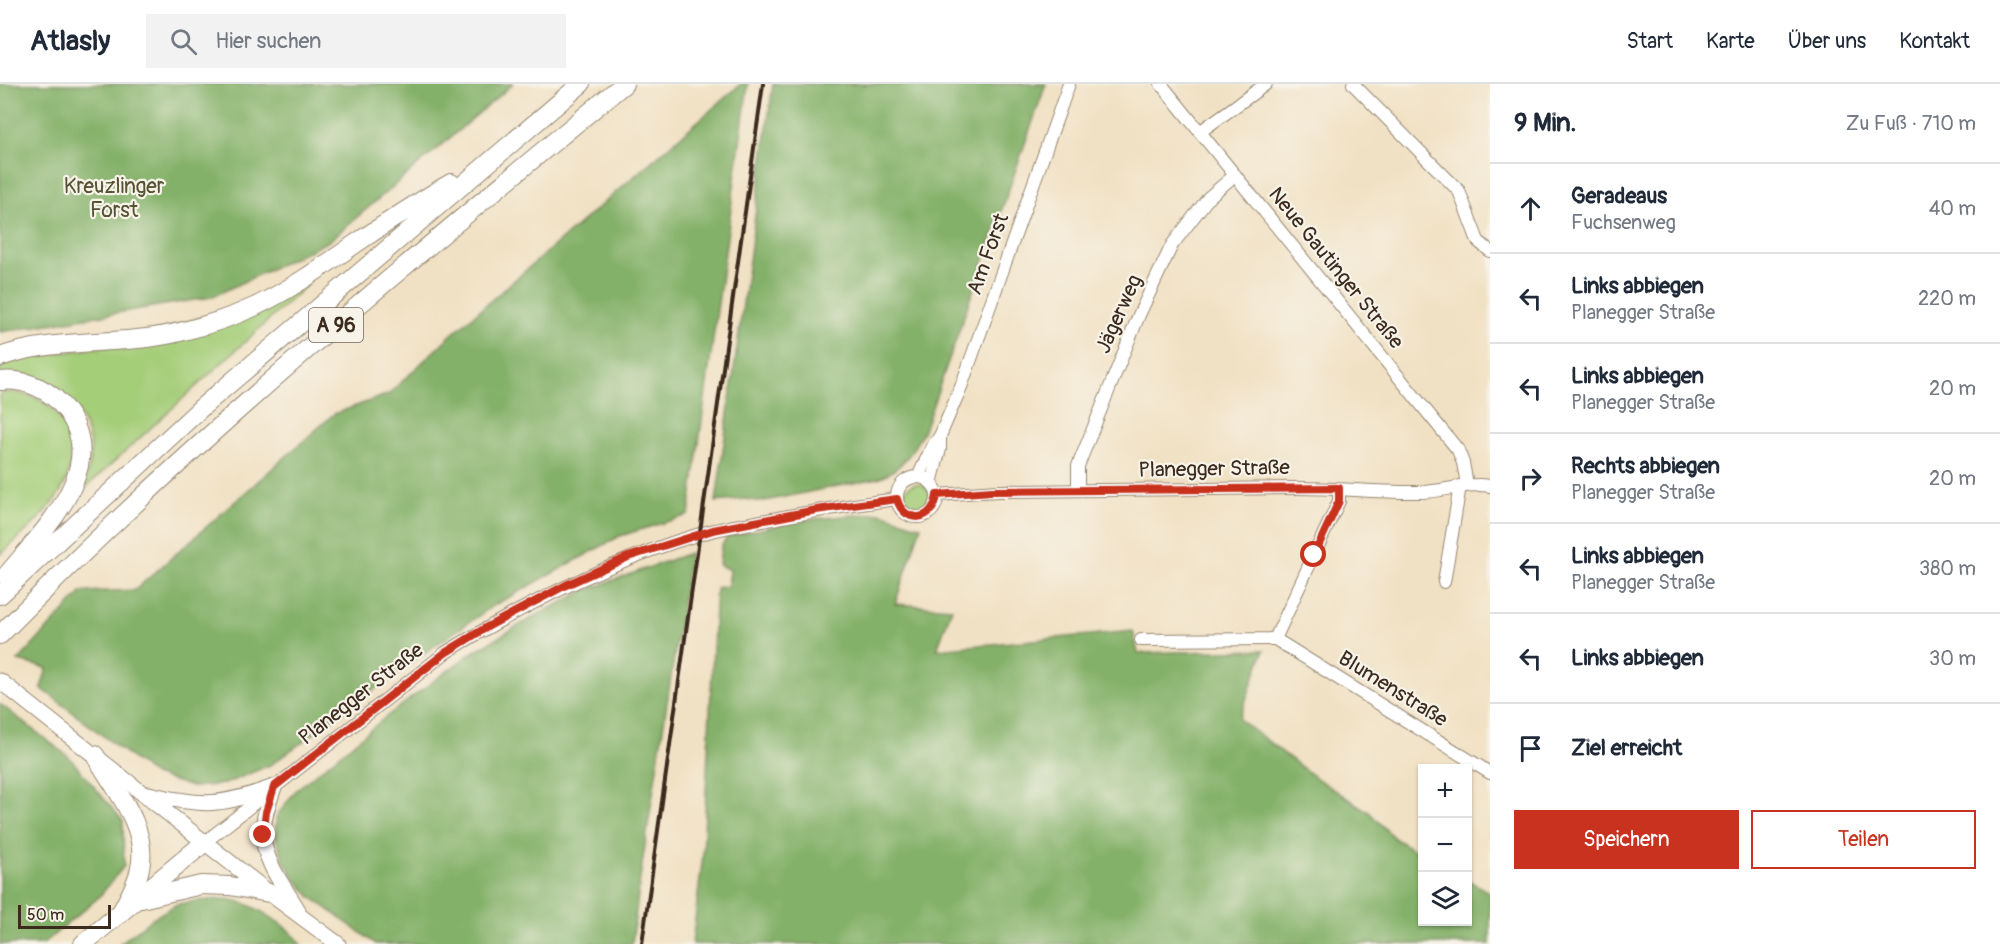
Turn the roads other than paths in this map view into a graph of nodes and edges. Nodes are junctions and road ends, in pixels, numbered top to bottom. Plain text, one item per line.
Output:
1 (581, 84) edge
2 (624, 84) edge
3 (1069, 84) edge
4 (1161, 84) edge
5 (1266, 84) edge
6 (1353, 84) edge
7 (1201, 131) junction
8 (498, 153) junction
9 (1235, 175) junction
10 (1490, 251) edge
11 (0, 357) edge
12 (0, 381) edge
13 (940, 436) junction
14 (918, 477) junction
15 (931, 483) junction
16 (1463, 485) junction
17 (1490, 486) edge
18 (1339, 488) junction
19 (1078, 490) junction
20 (937, 495) junction
21 (897, 499) junction
22 (1444, 582) dead end
23 (0, 584) edge
24 (0, 594) edge
25 (0, 635) edge
26 (1275, 639) junction
27 (1141, 640) dead end
28 (0, 681) edge
29 (95, 755) junction
30 (1490, 773) edge
31 (274, 787) junction
32 (141, 792) junction
33 (206, 842) junction
34 (269, 893) junction
35 (136, 900) junction
36 (120, 914) junction
37 (303, 918) junction
38 (83, 944) edge
39 (338, 944) edge

1 - 8 highway, A 96
2 - 25 highway, A 96
3 - 13 street, Am Forst
4 - 7 street, Neue Gautinger Straße
5 - 7 street
6 - 10 street
7 - 9 street, Neue Gautinger Straße
8 - 11 highway
8 - 24 highway, A 96
9 - 16 street, Neue Gautinger Straße
9 - 19 street, Jägerweg
12 - 23 highway
13 - 14 street, Am Forst
13 - 15 street, Am Forst
14 - 15 street
14 - 21 street
15 - 20 street
16 - 17 street, Planegger Straße
16 - 18 street, Planegger Straße
16 - 22 street
18 - 19 street, Planegger Straße
18 - 26 street
19 - 20 street, Planegger Straße
20 - 21 street
21 - 31 street, Planegger Straße
26 - 27 street
26 - 30 street, Blumenstraße
28 - 29 main road
29 - 32 main road
29 - 36 highway
31 - 32 main road
31 - 33 street, Planegger Straße
31 - 37 main road
32 - 33 main road
33 - 34 main road
33 - 35 highway
34 - 35 highway
34 - 37 main road
35 - 36 highway
36 - 38 highway
37 - 39 main road

